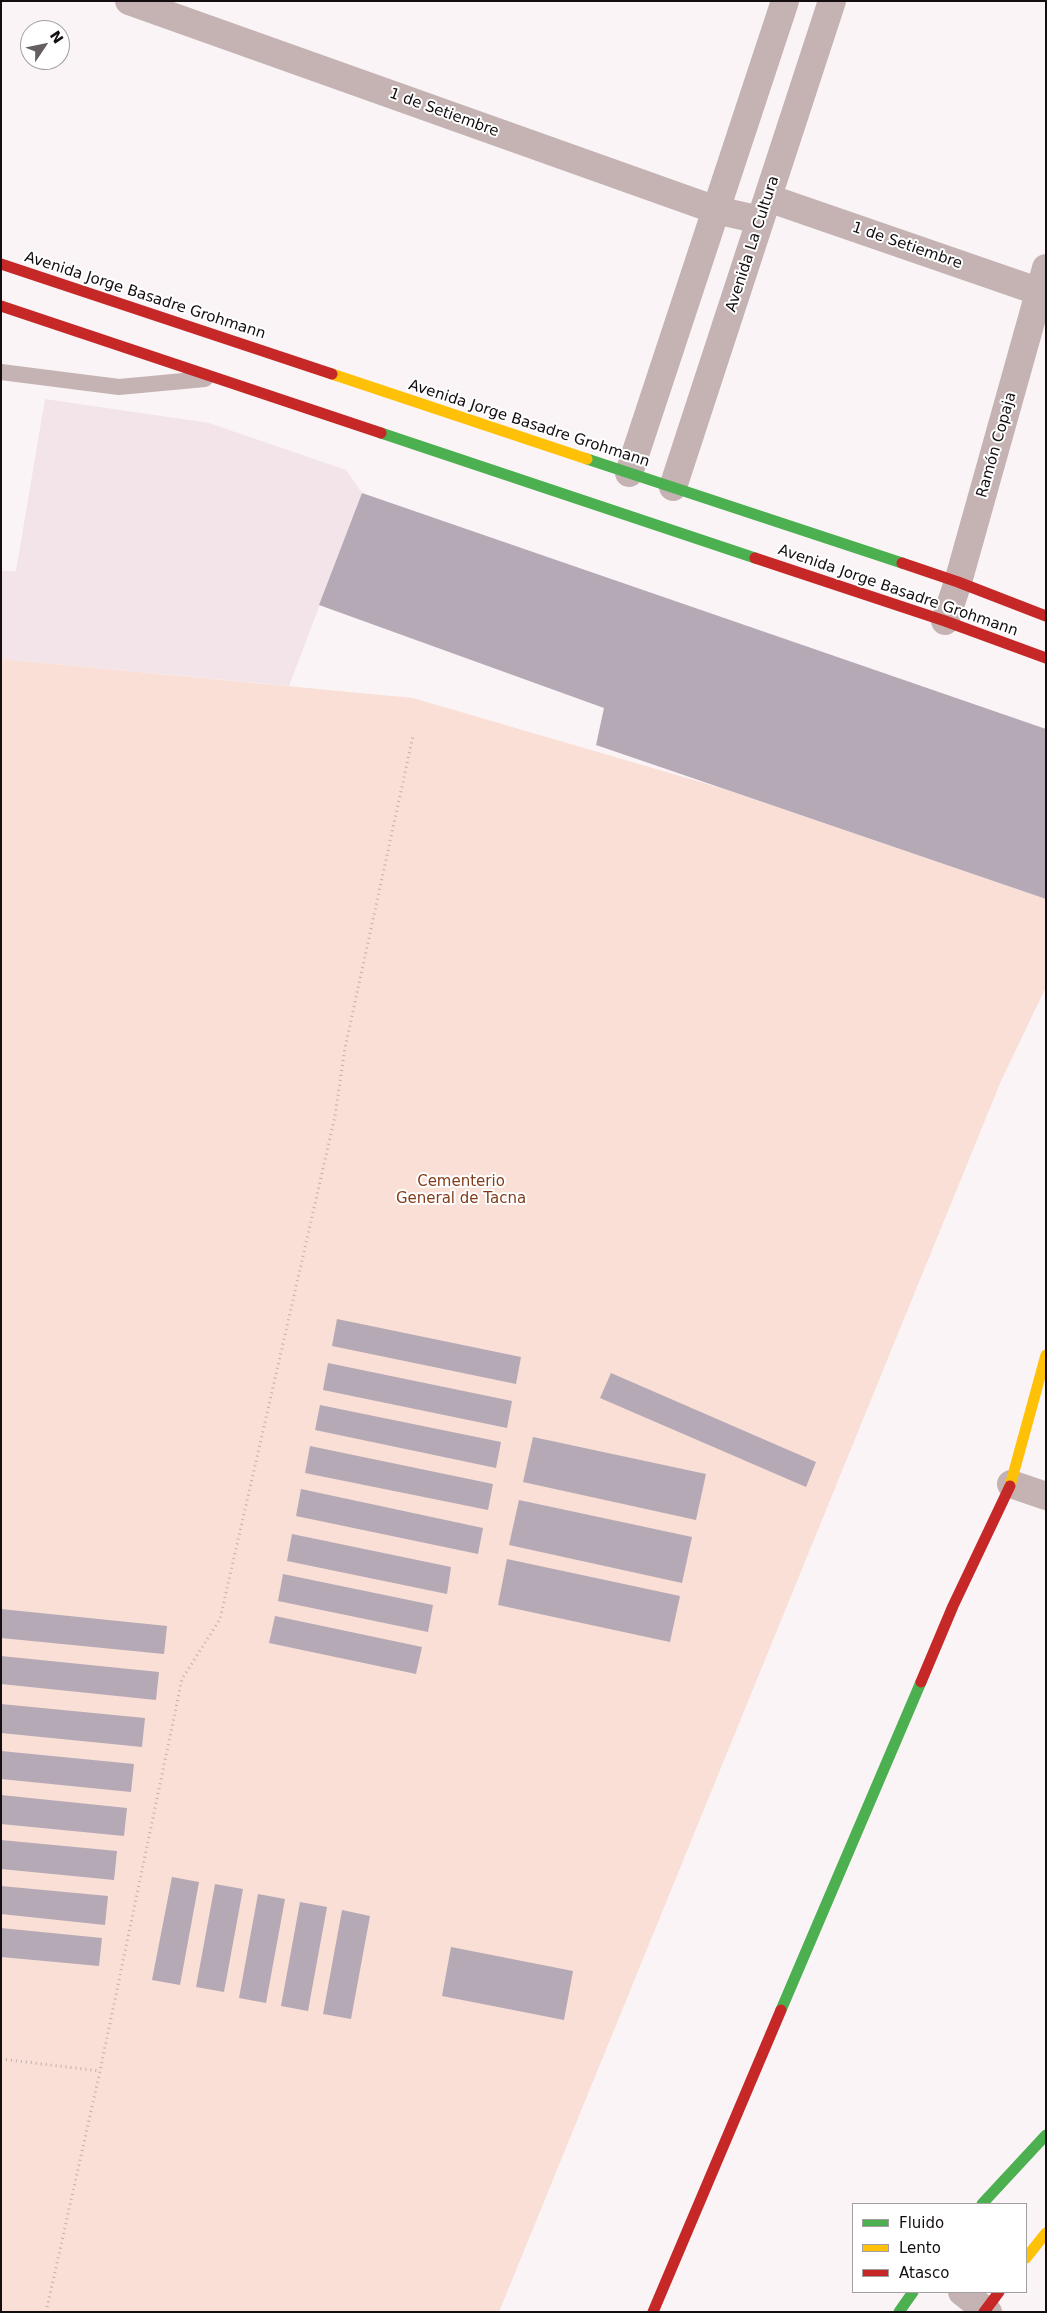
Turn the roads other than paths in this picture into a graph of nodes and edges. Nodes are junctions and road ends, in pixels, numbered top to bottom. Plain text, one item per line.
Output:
1 (129, 1) edge
2 (785, 1) edge
3 (832, 1) edge
4 (764, 209) junction
5 (716, 210) junction
6 (1, 264) edge
7 (1044, 284) edge
8 (1, 306) edge
9 (1, 372) edge
10 (217, 378) junction
11 (629, 473) junction
12 (673, 488) junction
13 (958, 582) junction
14 (1046, 616) edge
15 (944, 621) junction
16 (1046, 658) edge
17 (1046, 1355) edge
18 (1011, 1484) junction
19 (1046, 1496) edge
20 (1046, 2135) edge
21 (983, 2203) edge
22 (1046, 2233) edge
23 (1027, 2257) edge
24 (912, 2293) edge
25 (964, 2293) edge
26 (989, 2306) edge
27 (653, 2312) edge
28 (899, 2312) edge

1 - 5 street, 1 de Setiembre
2 - 5 street
3 - 4 street, Avenida La Cultura
4 - 5 street, 1 de Setiembre
4 - 7 street, 1 de Setiembre
4 - 12 street, Avenida La Cultura
5 - 11 street
6 - 11 main road, Avenida Jorge Basadre Grohmann
7 - 13 street, Ramón Copaja
8 - 10 main road, Avenida Jorge Basadre Grohmann
9 - 10 lane
10 - 15 main road, Avenida Jorge Basadre Grohmann
11 - 12 main road, Avenida Jorge Basadre Grohmann
12 - 13 main road, Avenida Jorge Basadre Grohmann
13 - 14 main road, Avenida Jorge Basadre Grohmann
13 - 15 street, Ramón Copaja
15 - 16 main road, Avenida Jorge Basadre Grohmann
17 - 18 main road
18 - 19 street
18 - 27 main road
20 - 21 main road
22 - 23 main road
24 - 28 main road
25 - 26 street

